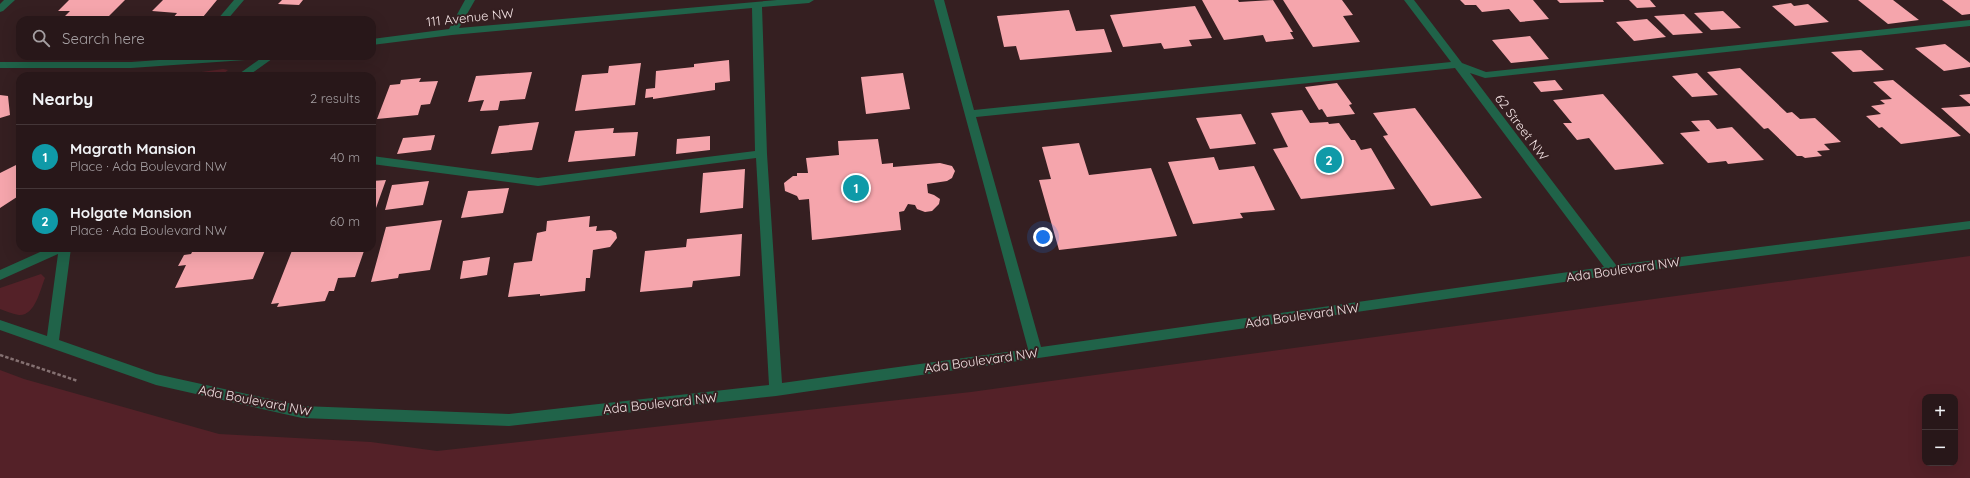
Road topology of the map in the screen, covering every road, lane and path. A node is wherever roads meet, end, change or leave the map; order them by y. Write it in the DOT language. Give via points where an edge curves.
graph roads {
  1 [pos="10,0"];
  2 [pos="239,0"];
  3 [pos="470,0"];
  4 [pos="809,0"];
  5 [pos="939,0"];
  6 [pos="1409,0"];
  7 [pos="757,6"];
  8 [pos="0,9"];
  9 [pos="225,16"];
  10 [pos="1970,23"];
  11 [pos="452,32"];
  12 [pos="376,42"];
  13 [pos="180,60"];
  14 [pos="265,60"];
  15 [pos="0,65"];
  16 [pos="131,65"];
  17 [pos="1457,65"];
  18 [pos="134,72"];
  19 [pos="247,72"];
  20 [pos="970,114"];
  21 [pos="761,154"];
  22 [pos="376,161"];
  23 [pos="1970,225"];
  24 [pos="51,252"];
  25 [pos="64,252"];
  26 [pos="1613,270"];
  27 [pos="0,275"];
  28 [pos="0,325"];
  29 [pos="52,344"];
  30 [pos="1036,353"];
  31 [pos="776,390"];
  1 -- 8 [label="street"];
  2 -- 9 [label="street"];
  3 -- 11 [label="street"];
  4 -- 7 [label="street, 111 Avenue NW"];
  5 -- 20 [label="street"];
  6 -- 17 [label="street, 62 Street NW"];
  7 -- 11 [label="street, 111 Avenue NW"];
  7 -- 21 [label="street"];
  10 -- 17 [label="street" via="1485,75"];
  11 -- 12 [label="street, 111 Avenue NW"];
  13 -- 16 [label="street"];
  14 -- 19 [label="street"];
  15 -- 16 [label="street"];
  16 -- 18 [label="street"];
  17 -- 20 [label="street"];
  17 -- 26 [label="street, 62 Street NW"];
  20 -- 30 [label="street"];
  21 -- 22 [label="street" via="538,182"];
  21 -- 31 [label="street"];
  23 -- 26 [label="street, Ada Boulevard NW"];
  24 -- 27 [label="street"];
  25 -- 29 [label="street"];
  26 -- 30 [label="street, Ada Boulevard NW"];
  28 -- 29 [label="street, Ada Boulevard NW"];
  29 -- 31 [label="street, Ada Boulevard NW" via="156,379 302,412 509,420"];
  30 -- 31 [label="street, Ada Boulevard NW"];
}
